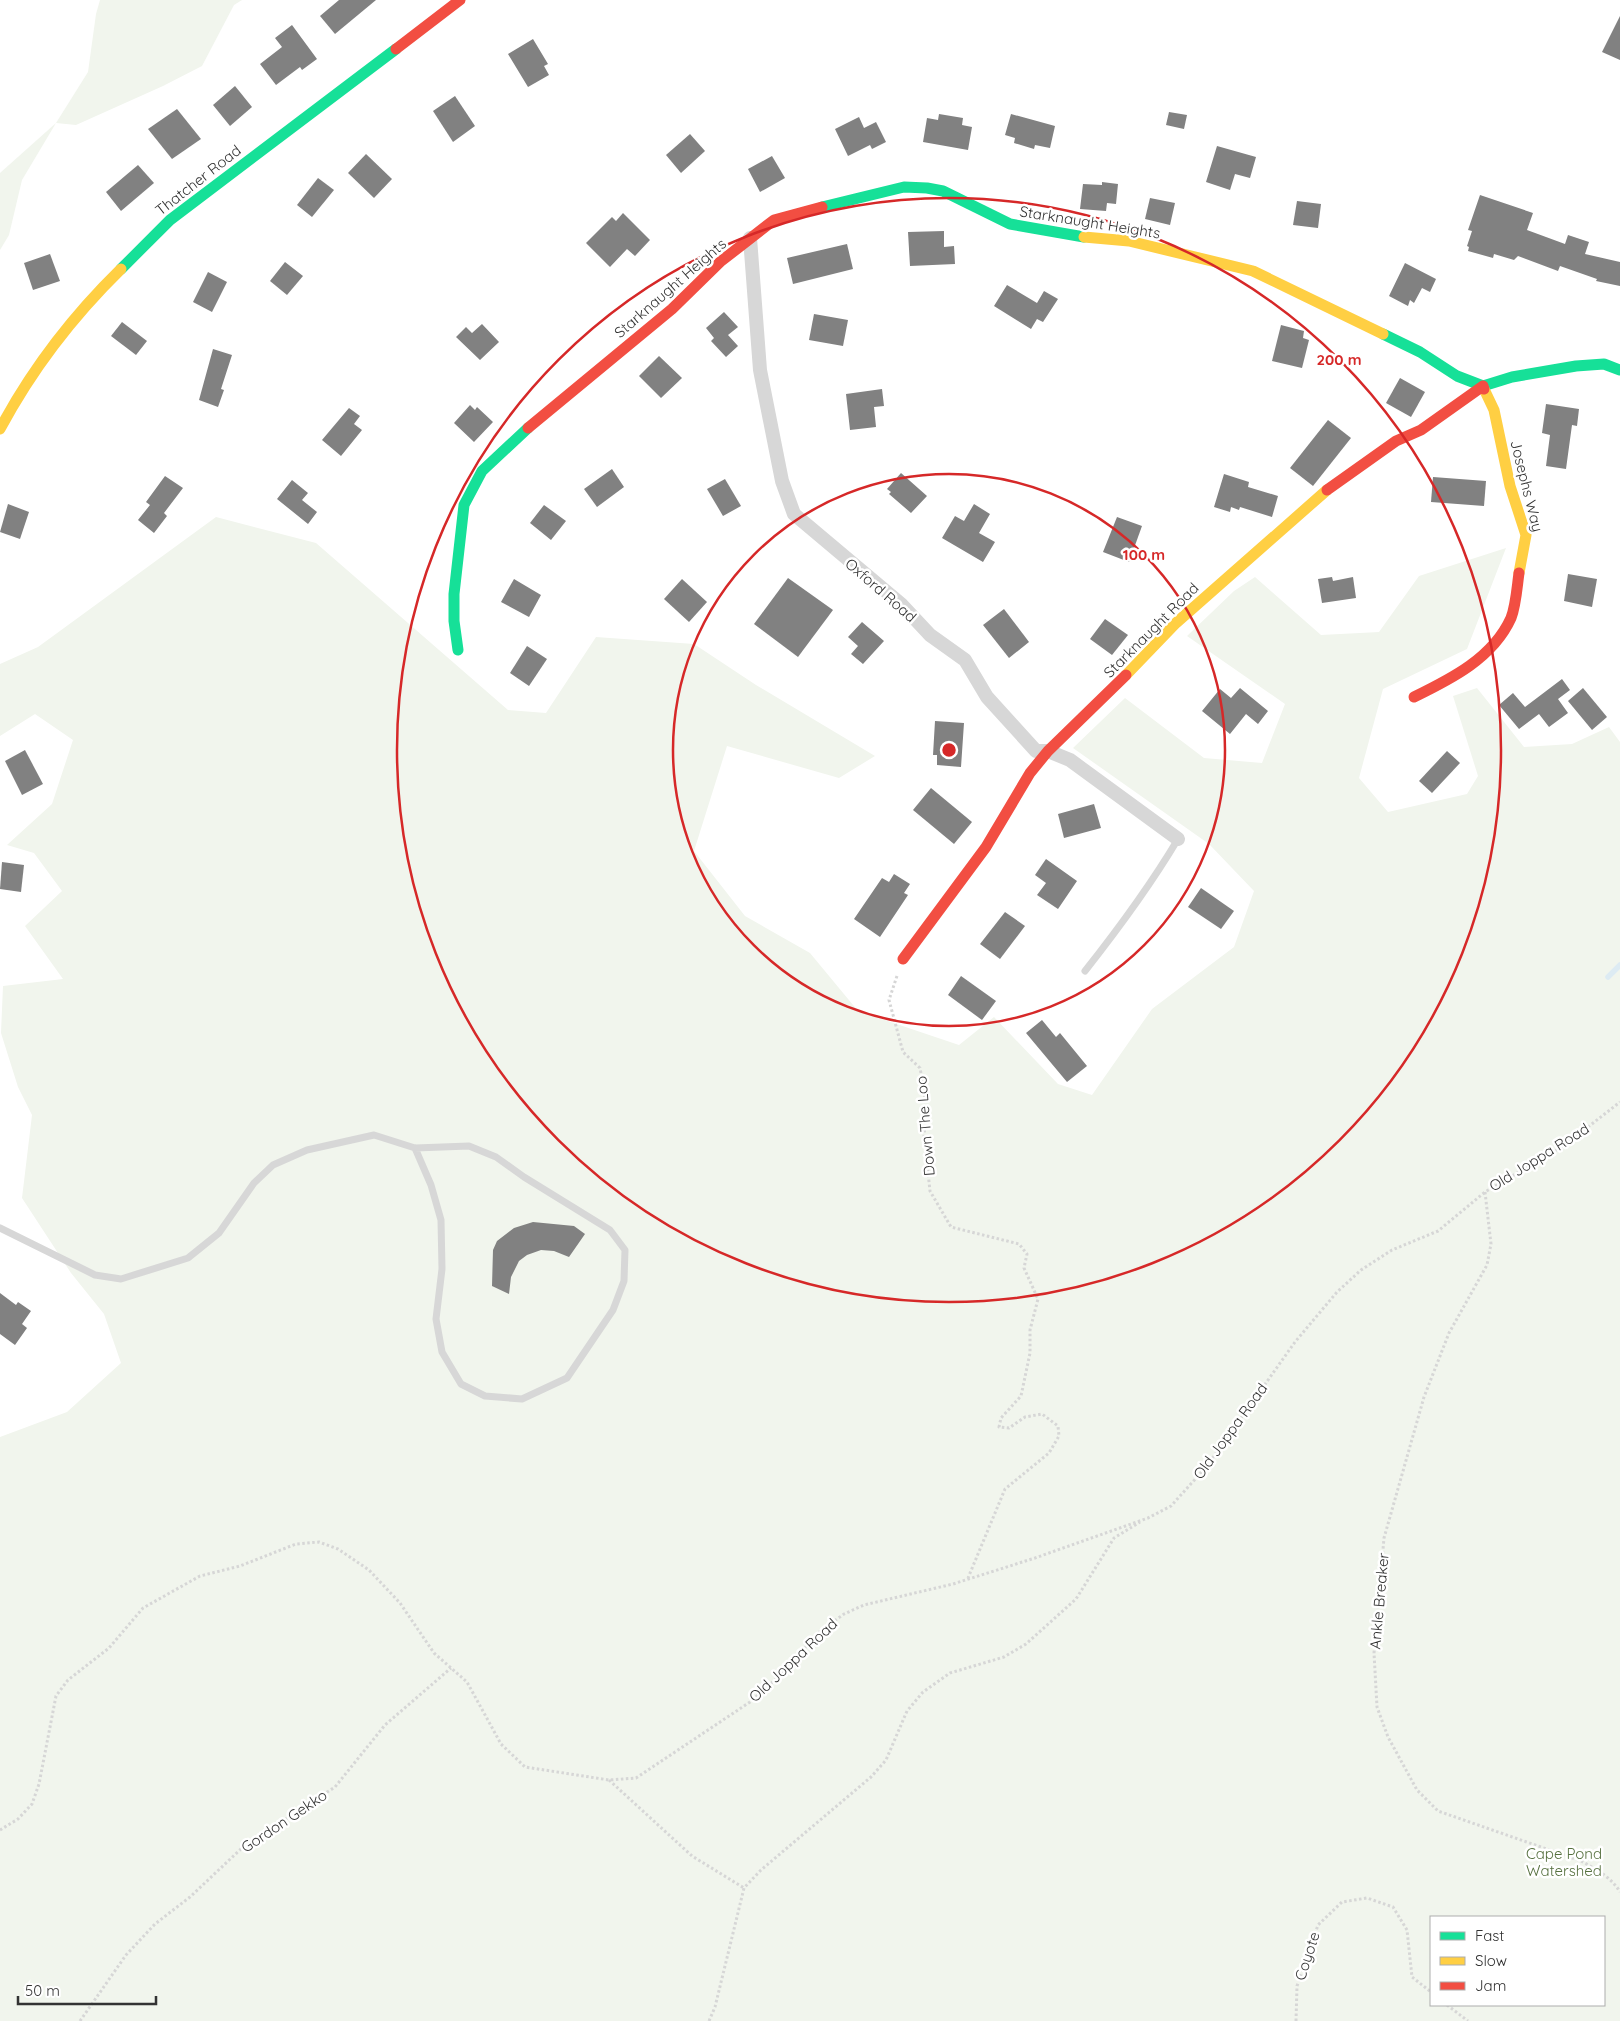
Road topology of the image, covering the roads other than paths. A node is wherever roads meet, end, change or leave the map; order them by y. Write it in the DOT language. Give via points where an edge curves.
graph roads {
  1 [pos="460,0"];
  2 [pos="750,238"];
  3 [pos="1620,370"];
  4 [pos="1483,386"];
  5 [pos="0,429"];
  6 [pos="458,650"];
  7 [pos="1414,697"];
  8 [pos="1048,751"];
  9 [pos="1178,839"];
  10 [pos="903,959"];
  11 [pos="1085,970"];
  12 [pos="415,1148"];
  13 [pos="0,1228"];
  1 -- 5 [label="street, Thatcher Road" via="151,237 88,302 23,386"];
  2 -- 4 [label="street, Starknaught Heights" via="774,220 904,187 943,191 1010,224 1073,236 1129,241 1253,271 1420,352 1457,376"];
  2 -- 6 [label="street, Starknaught Heights" via="672,309 524,430 482,471 464,505 454,594"];
  2 -- 8 [label="street, Oxford Road" via="760,370 782,481 794,514 901,604 930,635 965,660 993,704 1036,751"];
  3 -- 4 [label="street" via="1604,364 1576,366 1512,377"];
  4 -- 7 [label="street, Josephs Way" via="1494,410 1510,486 1526,535 1511,618 1489,650 1456,676"];
  4 -- 8 [label="street, Starknaught Road" via="1421,430 1396,441 1292,520 1176,623"];
  8 -- 9 [label="street, Oxford Road" via="1070,760"];
  8 -- 10 [label="street, Starknaught Road" via="1015,795 986,847"];
  9 -- 11 [label="lane" via="1155,878"];
  12 -- 12 [label="lane" via="468,1146 496,1157 610,1230 625,1250 624,1281 614,1310 566,1378 522,1399 485,1396 461,1384 442,1352 436,1318 442,1269 441,1220"];
  12 -- 13 [label="lane" via="374,1135 308,1150 273,1165 249,1190 219,1233 188,1258 121,1278 94,1275"];
}
